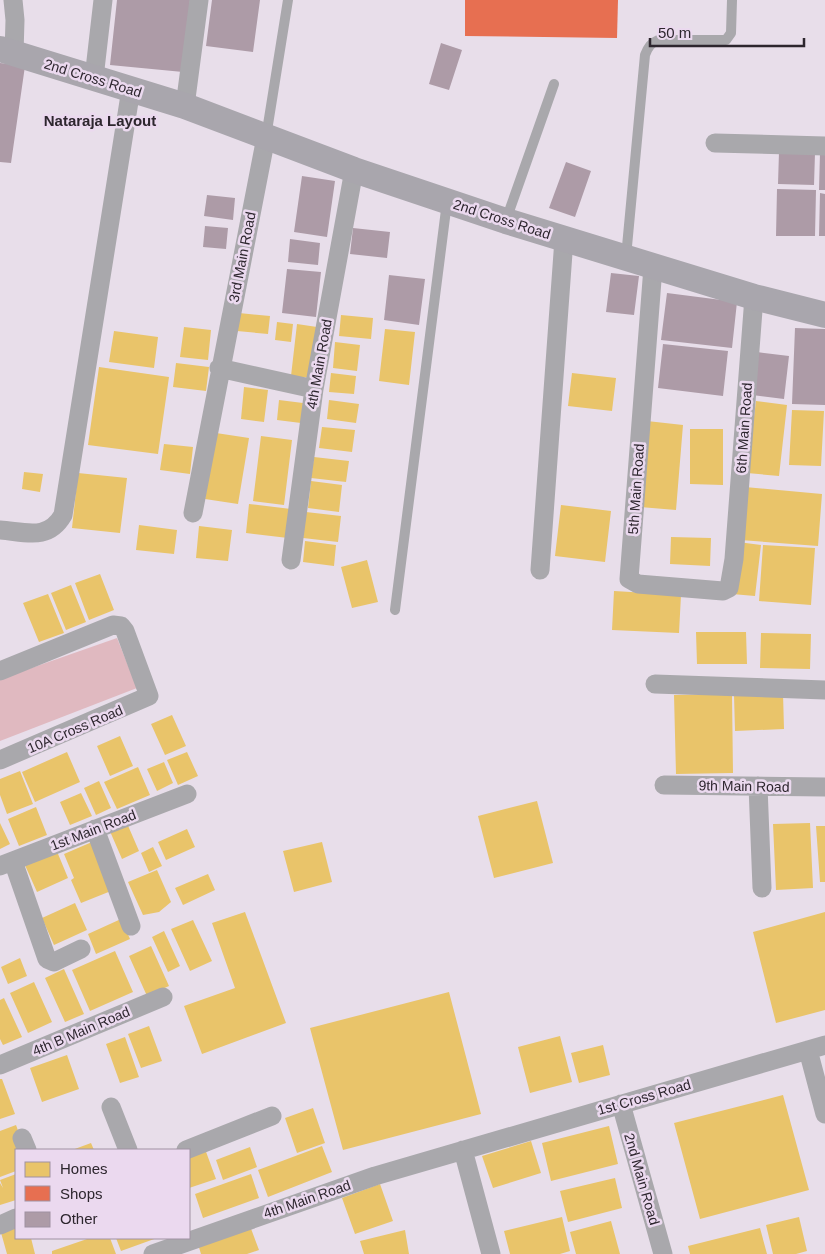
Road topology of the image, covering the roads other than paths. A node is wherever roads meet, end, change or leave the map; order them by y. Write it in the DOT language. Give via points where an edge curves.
graph roads {
  1 [pos="13,0"];
  2 [pos="103,0"];
  3 [pos="199,0"];
  4 [pos="288,0"];
  5 [pos="732,0"];
  6 [pos="7,52"];
  7 [pos="94,78"];
  8 [pos="554,84"];
  9 [pos="131,89"];
  10 [pos="185,106"];
  11 [pos="266,138"];
  12 [pos="714,143"];
  13 [pos="825,146"];
  14 [pos="354,170"];
  15 [pos="447,201"];
  16 [pos="506,220"];
  17 [pos="564,239"];
  18 [pos="626,258"];
  19 [pos="653,267"];
  20 [pos="754,297"];
  21 [pos="825,315"];
  22 [pos="220,368"];
  23 [pos="314,389"];
  24 [pos="193,513"];
  25 [pos="0,530"];
  26 [pos="734,559"];
  27 [pos="291,560"];
  28 [pos="540,570"];
  29 [pos="395,610"];
  30 [pos="0,671"];
  31 [pos="655,684"];
  32 [pos="825,690"];
  33 [pos="0,760"];
  34 [pos="664,785"];
  35 [pos="758,786"];
  36 [pos="825,787"];
  37 [pos="186,794"];
  38 [pos="95,829"];
  39 [pos="6,864"];
  40 [pos="762,888"];
  41 [pos="131,926"];
  42 [pos="82,950"];
  43 [pos="163,997"];
  44 [pos="816,1047"];
  45 [pos="0,1064"];
  46 [pos="621,1104"];
  47 [pos="111,1107"];
  48 [pos="825,1114"];
  49 [pos="272,1116"];
  50 [pos="128,1149"];
  51 [pos="189,1149"];
  52 [pos="463,1150"];
  53 [pos="15,1218"];
  54 [pos="0,1225"];
  55 [pos="153,1254"];
  56 [pos="491,1254"];
  57 [pos="663,1254"];
  1 -- 6 [label="street" via="15,20"];
  2 -- 7 [label="street"];
  3 -- 10 [label="street"];
  4 -- 11 [label="lane, 3rd Main Road"];
  5 -- 18 [label="lane" via="731,33 726,40 658,40 652,42 645,55"];
  6 -- 7 [label="street, 2nd Cross Road"];
  7 -- 9 [label="street, 2nd Cross Road"];
  8 -- 16 [label="lane"];
  9 -- 10 [label="street, 2nd Cross Road"];
  9 -- 25 [label="street" via="63,515 56,526 43,534"];
  10 -- 11 [label="street, 2nd Cross Road"];
  11 -- 14 [label="street, 2nd Cross Road"];
  11 -- 22 [label="street, 3rd Main Road"];
  12 -- 13 [label="street"];
  14 -- 15 [label="street, 2nd Cross Road"];
  14 -- 23 [label="street, 4th Main Road"];
  15 -- 16 [label="street, 2nd Cross Road"];
  15 -- 29 [label="lane"];
  16 -- 17 [label="street, 2nd Cross Road"];
  17 -- 18 [label="street, 2nd Cross Road"];
  17 -- 28 [label="street"];
  18 -- 19 [label="street, 2nd Cross Road"];
  19 -- 20 [label="street, 2nd Cross Road"];
  19 -- 26 [label="street, 5th Main Road" via="629,579 638,584 723,591 729,588"];
  20 -- 21 [label="street, 2nd Cross Road"];
  20 -- 26 [label="street, 6th Main Road"];
  22 -- 23 [label="street"];
  22 -- 24 [label="street, 3rd Main Road"];
  23 -- 27 [label="street, 4th Main Road"];
  30 -- 33 [label="street, 10A Cross Road" via="113,625 121,626 149,696"];
  31 -- 32 [label="street"];
  34 -- 35 [label="street, 9th Main Road"];
  35 -- 36 [label="street, 9th Main Road"];
  35 -- 40 [label="street"];
  37 -- 38 [label="street, 1st Main Road"];
  38 -- 39 [label="street, 1st Main Road"];
  38 -- 41 [label="street"];
  39 -- 42 [label="street" via="47,959 54,962"];
  43 -- 45 [label="street, 4th B Main Road"];
  44 -- 46 [label="street, 1st Cross Road"];
  44 -- 48 [label="street"];
  46 -- 52 [label="street, 1st Cross Road"];
  46 -- 57 [label="street, 2nd Main Road"];
  47 -- 50 [label="street"];
  49 -- 51 [label="street"];
  52 -- 55 [label="street, 4th Main Road" via="375,1176"];
  52 -- 56 [label="street"];
  53 -- 54 [label="street"];
}
